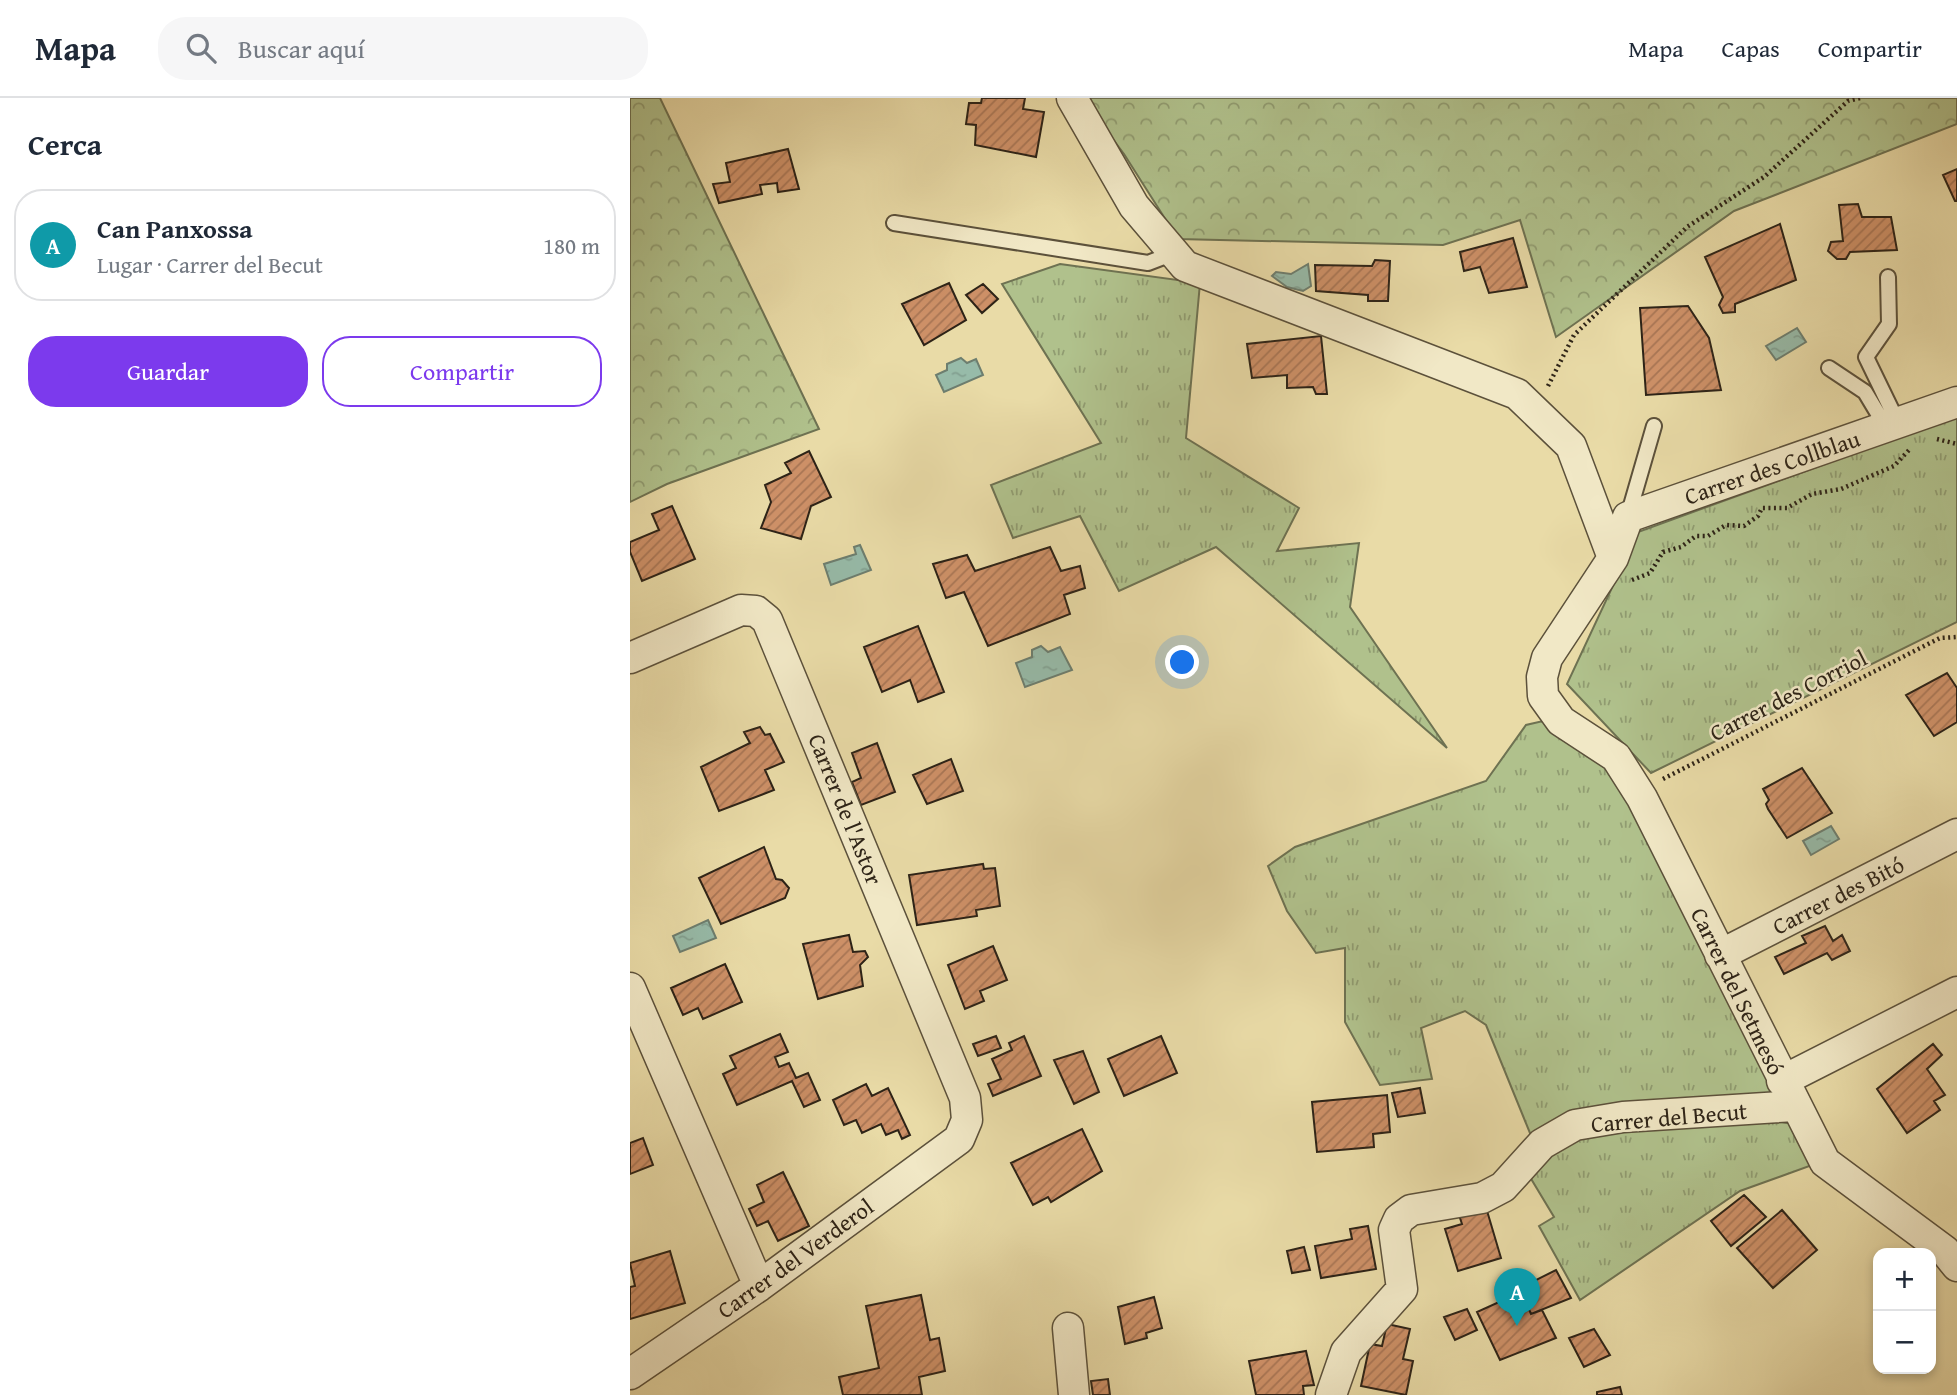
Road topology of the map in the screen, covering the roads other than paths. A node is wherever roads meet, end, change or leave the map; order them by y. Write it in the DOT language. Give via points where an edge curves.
graph roads {
  1 [pos="1072,98"];
  2 [pos="894,223"];
  3 [pos="1174,253"];
  4 [pos="1888,277"];
  5 [pos="1829,368"];
  6 [pos="1957,402"];
  7 [pos="1654,426"];
  8 [pos="1899,432"];
  9 [pos="1628,517"];
  10 [pos="1606,568"];
  11 [pos="630,658"];
  12 [pos="1957,834"];
  13 [pos="1720,955"];
  14 [pos="630,988"];
  15 [pos="1957,992"];
  16 [pos="1788,1094"];
  17 [pos="959,1139"];
  18 [pos="1953,1253"];
  19 [pos="759,1286"];
  20 [pos="1068,1328"];
  21 [pos="630,1374"];
  22 [pos="1074,1395"];
  23 [pos="1331,1395"];
  1 -- 3 [label="street" via="1134,206"];
  2 -- 3 [label="lane" via="1148,263"];
  3 -- 10 [label="street" via="1185,266 1517,394 1572,446"];
  4 -- 8 [label="lane" via="1889,324 1866,357"];
  5 -- 8 [label="lane" via="1865,392"];
  6 -- 8 [label="street, Carrer des Collblau"];
  7 -- 9 [label="lane"];
  8 -- 9 [label="street, Carrer des Collblau"];
  9 -- 10 [label="street"];
  10 -- 13 [label="street, Carrer del Setmesó" via="1547,658 1543,696 1561,721 1616,757 1642,798"];
  11 -- 17 [label="street, Carrer de l'Astor" via="741,610 756,611 767,620 965,1098 967,1120"];
  12 -- 13 [label="street, Carrer des Bitó"];
  13 -- 16 [label="street, Carrer del Setmesó"];
  14 -- 19 [label="street"];
  15 -- 16 [label="street"];
  16 -- 18 [label="street, Carrer del Setmesó" via="1825,1162"];
  16 -- 23 [label="street, Carrer del Becut" via="1575,1125 1542,1144 1503,1187 1482,1198 1411,1209 1394,1230 1402,1289 1346,1352"];
  17 -- 19 [label="street, Carrer del Verderol"];
  19 -- 21 [label="street, Carrer del Verderol"];
  20 -- 22 [label="street"];
}
